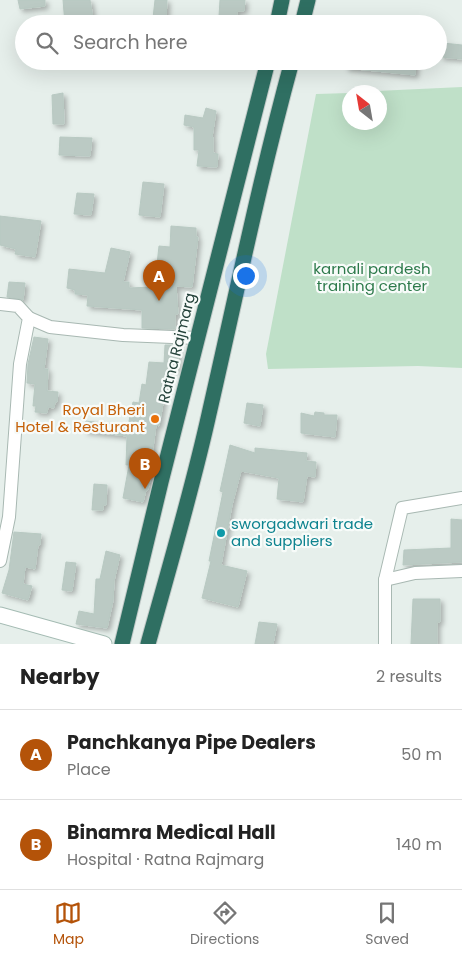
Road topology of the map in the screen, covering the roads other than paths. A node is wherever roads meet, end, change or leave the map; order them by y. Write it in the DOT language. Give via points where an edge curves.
graph roads {
  1 [pos="282,0"];
  2 [pos="308,0"];
  3 [pos="278,15"];
  4 [pos="304,15"];
  5 [pos="266,70"];
  6 [pos="290,70"];
  7 [pos="0,304"];
  8 [pos="29,318"];
  9 [pos="197,338"];
  10 [pos="462,498"];
  11 [pos="0,561"];
  12 [pos="462,571"];
  13 [pos="385,580"];
  14 [pos="0,615"];
  15 [pos="104,644"];
  16 [pos="122,644"];
  17 [pos="148,644"];
  18 [pos="385,644"];
  1 -- 3 [label="highway"];
  2 -- 4 [label="highway"];
  5 -- 9 [label="highway, Ratna Rajmarg"];
  6 -- 17 [label="highway" via="204,434"];
  7 -- 8 [label="street" via="18,306"];
  8 -- 9 [label="street" via="50,327 123,335"];
  8 -- 11 [label="street" via="20,364 9,517"];
  9 -- 16 [label="highway, Ratna Rajmarg"];
  10 -- 13 [label="street" via="402,508"];
  12 -- 13 [label="street" via="416,573"];
  13 -- 18 [label="street"];
  14 -- 15 [label="street"];
}
